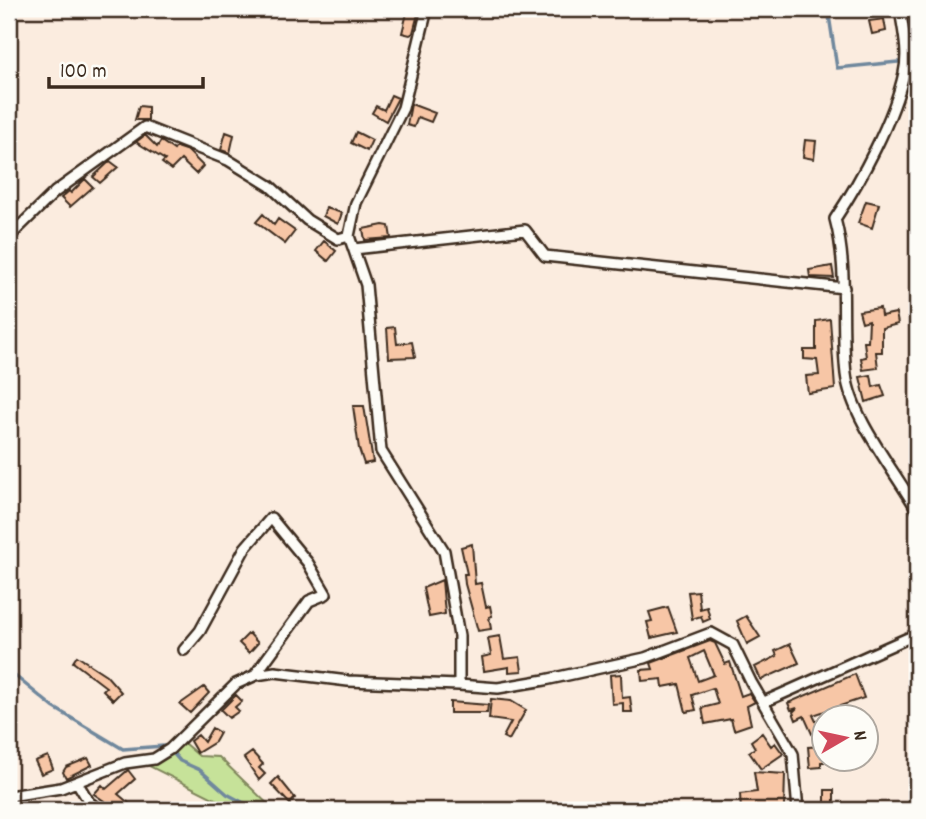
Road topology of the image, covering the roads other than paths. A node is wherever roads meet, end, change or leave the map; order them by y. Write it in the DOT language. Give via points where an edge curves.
graph roads {
  1 [pos="428,9"];
  2 [pos="900,9"];
  3 [pos="349,236"];
  4 [pos="9,237"];
  5 [pos="354,249"];
  6 [pos="844,288"];
  7 [pos="917,510"];
  8 [pos="917,634"];
  9 [pos="184,650"];
  10 [pos="255,675"];
  11 [pos="459,684"];
  12 [pos="764,702"];
  13 [pos="77,782"];
  14 [pos="9,796"];
  15 [pos="99,810"];
  16 [pos="798,810"];
  1 -- 3 [label="street" via="403,108 356,203"];
  2 -- 6 [label="street" via="904,73 881,132 835,219"];
  3 -- 4 [label="street" via="338,239 307,220 271,186 228,160 145,127 55,192"];
  3 -- 5 [label="street"];
  5 -- 6 [label="street" via="524,230 545,256"];
  5 -- 11 [label="street" via="366,285 382,451 444,551 459,636"];
  6 -- 7 [label="street" via="846,375 854,406"];
  8 -- 12 [label="street"];
  9 -- 10 [label="street" via="200,631 244,548 271,519 326,594 309,601"];
  10 -- 11 [label="street" via="275,672 348,681"];
  10 -- 13 [label="street" via="236,684 154,759 125,763"];
  11 -- 12 [label="street" via="498,688 545,680 645,658 711,633 733,645"];
  12 -- 16 [label="street" via="793,754"];
  13 -- 14 [label="street"];
  13 -- 15 [label="street"];
}
